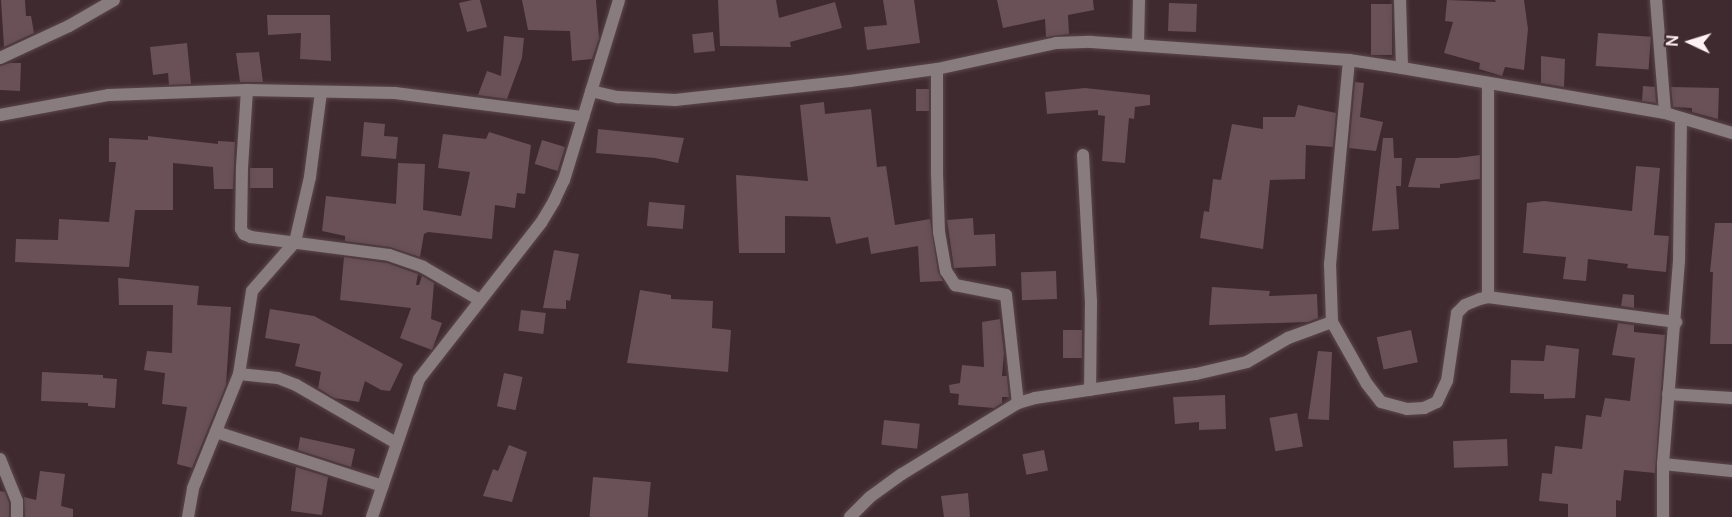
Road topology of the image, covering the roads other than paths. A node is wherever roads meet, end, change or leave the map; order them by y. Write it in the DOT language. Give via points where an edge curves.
graph roads {
  1 [pos="114,0"];
  2 [pos="619,0"];
  3 [pos="1139,0"];
  4 [pos="1400,0"];
  5 [pos="1656,0"];
  6 [pos="1138,44"];
  7 [pos="0,58"];
  8 [pos="1349,60"];
  9 [pos="1402,68"];
  10 [pos="938,69"];
  11 [pos="1488,84"];
  12 [pos="247,90"];
  13 [pos="591,91"];
  14 [pos="321,92"];
  15 [pos="1665,113"];
  16 [pos="0,115"];
  17 [pos="583,117"];
  18 [pos="1681,118"];
  19 [pos="1732,133"];
  20 [pos="1083,155"];
  21 [pos="295,242"];
  22 [pos="1488,297"];
  23 [pos="480,300"];
  24 [pos="1332,322"];
  25 [pos="1676,322"];
  26 [pos="239,374"];
  27 [pos="1090,390"];
  28 [pos="1668,394"];
  29 [pos="1732,398"];
  30 [pos="1018,404"];
  31 [pos="216,432"];
  32 [pos="396,443"];
  33 [pos="0,459"];
  34 [pos="1663,464"];
  35 [pos="1732,471"];
  36 [pos="382,486"];
  37 [pos="17,517"];
  38 [pos="188,517"];
  39 [pos="372,517"];
  40 [pos="850,517"];
  41 [pos="1664,517"];
  1 -- 7 [label="street"];
  2 -- 13 [label="street"];
  3 -- 6 [label="street"];
  4 -- 9 [label="street"];
  5 -- 15 [label="street"];
  6 -- 8 [label="street"];
  6 -- 10 [label="street" via="1056,43"];
  8 -- 9 [label="street"];
  8 -- 24 [label="street" via="1330,264"];
  9 -- 11 [label="street"];
  10 -- 13 [label="street" via="675,100 618,97"];
  10 -- 30 [label="street" via="937,185 946,271 955,285 1006,295"];
  11 -- 15 [label="street"];
  11 -- 22 [label="street"];
  12 -- 14 [label="street"];
  12 -- 16 [label="street" via="109,95"];
  12 -- 21 [label="street" via="242,231 251,237"];
  13 -- 17 [label="street"];
  14 -- 17 [label="street" via="395,93"];
  14 -- 21 [label="street" via="310,177"];
  15 -- 18 [label="street"];
  17 -- 23 [label="street" via="554,201"];
  18 -- 19 [label="street"];
  18 -- 25 [label="street"];
  20 -- 27 [label="street" via="1091,301"];
  21 -- 23 [label="street" via="405,260"];
  21 -- 26 [label="street" via="252,291"];
  22 -- 24 [label="street" via="1465,305 1457,313 1447,381 1437,402 1424,408 1407,409 1381,402"];
  22 -- 25 [label="street"];
  23 -- 32 [label="street" via="418,379"];
  24 -- 27 [label="street" via="1288,338 1247,362"];
  25 -- 28 [label="street"];
  26 -- 31 [label="street"];
  26 -- 32 [label="street" via="278,378 296,385"];
  27 -- 30 [label="street"];
  28 -- 29 [label="street"];
  28 -- 34 [label="street"];
  30 -- 40 [label="street" via="902,474"];
  31 -- 36 [label="street"];
  31 -- 38 [label="street" via="193,488"];
  32 -- 36 [label="street"];
  33 -- 37 [label="street" via="17,501"];
  34 -- 35 [label="street"];
  34 -- 41 [label="street"];
  36 -- 39 [label="street"];
}
